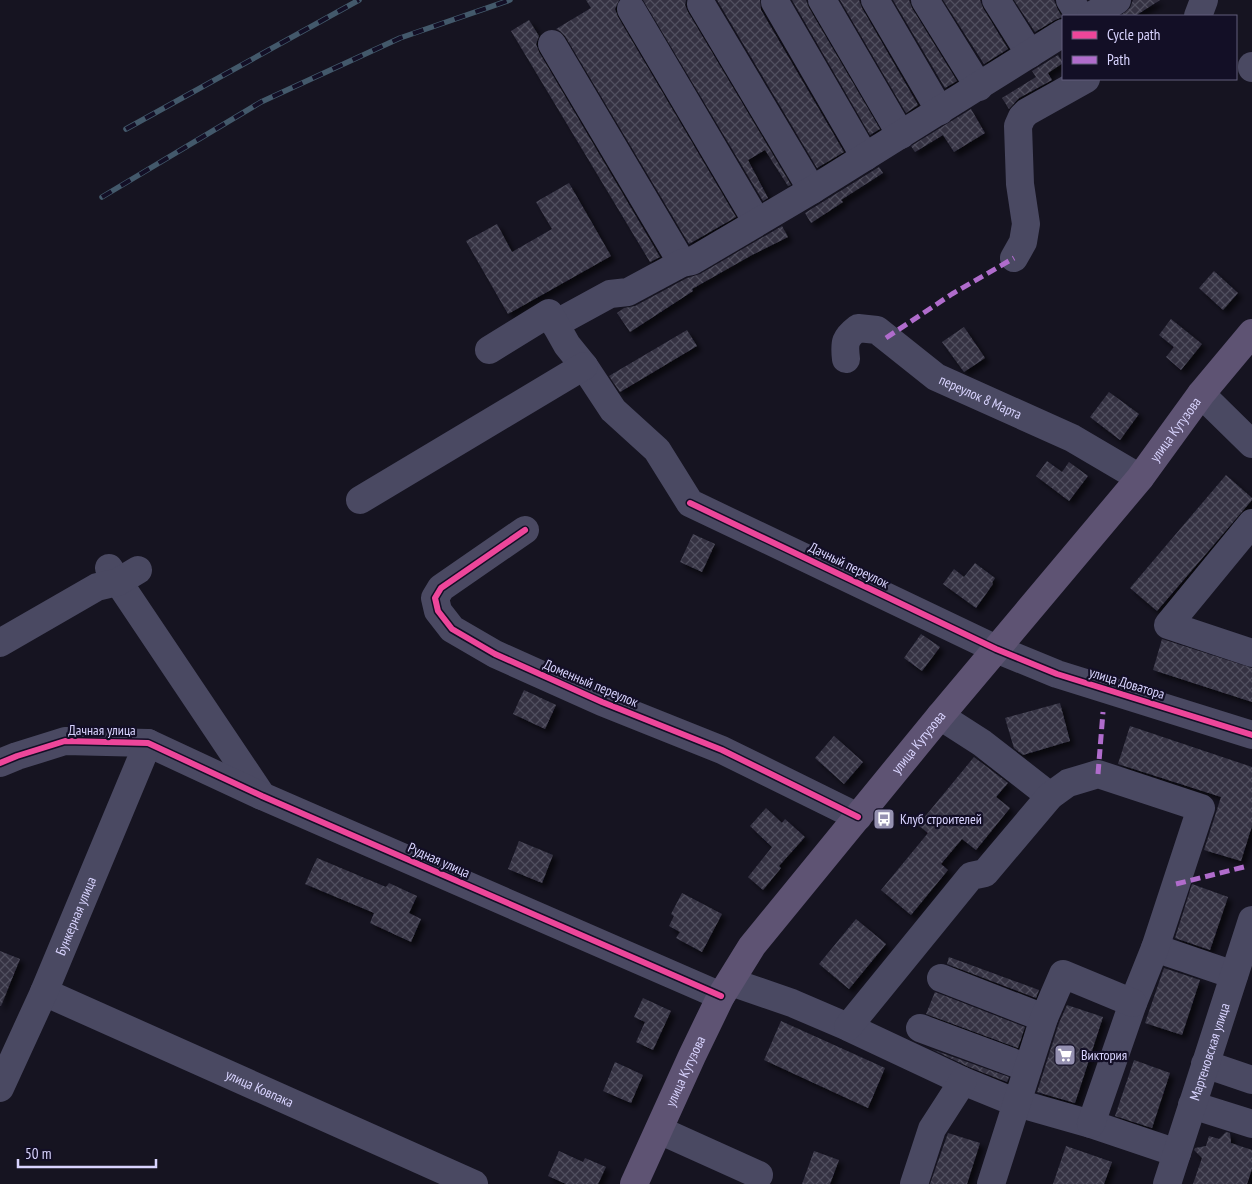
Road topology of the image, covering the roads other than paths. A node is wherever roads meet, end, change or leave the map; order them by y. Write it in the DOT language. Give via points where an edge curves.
graph roads {
  1 [pos="822,0"];
  2 [pos="875,0"];
  3 [pos="925,0"];
  4 [pos="996,0"];
  5 [pos="1070,0"];
  6 [pos="1117,0"];
  7 [pos="1204,0"];
  8 [pos="775,2"];
  9 [pos="701,4"];
  10 [pos="630,9"];
  11 [pos="1079,15"];
  12 [pos="1092,15"];
  13 [pos="1198,15"];
  14 [pos="1062,34"];
  15 [pos="552,44"];
  16 [pos="1030,54"];
  17 [pos="1084,80"];
  18 [pos="979,87"];
  19 [pos="940,111"];
  20 [pos="901,135"];
  21 [pos="866,157"];
  22 [pos="812,190"];
  23 [pos="757,222"];
  24 [pos="1014,258"];
  25 [pos="682,263"];
  26 [pos="555,324"];
  27 [pos="1252,333"];
  28 [pos="490,350"];
  29 [pos="846,359"];
  30 [pos="584,366"];
  31 [pos="1201,394"];
  32 [pos="1252,444"];
  33 [pos="1140,478"];
  34 [pos="360,500"];
  35 [pos="1252,524"];
  36 [pos="525,530"];
  37 [pos="0,643"];
  38 [pos="996,649"];
  39 [pos="1252,652"];
  40 [pos="940,716"];
  41 [pos="1252,735"];
  42 [pos="148,743"];
  43 [pos="0,763"];
  44 [pos="262,796"];
  45 [pos="1050,796"];
  46 [pos="858,817"];
  47 [pos="1252,920"];
  48 [pos="1155,948"];
  49 [pos="1234,975"];
  50 [pos="941,978"];
  51 [pos="726,989"];
  52 [pos="44,992"];
  53 [pos="1133,1003"];
  54 [pos="1044,1018"];
  55 [pos="848,1027"];
  56 [pos="920,1028"];
  57 [pos="1205,1064"];
  58 [pos="1028,1068"];
  59 [pos="1252,1080"];
  60 [pos="963,1081"];
  61 [pos="0,1088"];
  62 [pos="1017,1103"];
  63 [pos="1192,1105"];
  64 [pos="1091,1124"];
  65 [pos="1252,1124"];
  66 [pos="659,1130"];
  67 [pos="1176,1153"];
  68 [pos="759,1175"];
  69 [pos="474,1184"];
  70 [pos="634,1184"];
  71 [pos="914,1184"];
  72 [pos="992,1184"];
  73 [pos="1167,1184"];
  1 -- 20 [label="street"];
  2 -- 19 [label="street"];
  3 -- 18 [label="street"];
  4 -- 16 [label="street"];
  5 -- 11 [label="street"];
  6 -- 12 [label="street"];
  7 -- 13 [label="street"];
  8 -- 21 [label="street"];
  9 -- 22 [label="street"];
  10 -- 23 [label="street"];
  14 -- 16 [label="street"];
  15 -- 25 [label="street"];
  16 -- 18 [label="street"];
  17 -- 24 [label="street" via="1027,112 1018,126 1020,184 1026,224 1023,242"];
  18 -- 19 [label="street"];
  19 -- 20 [label="street"];
  20 -- 21 [label="street"];
  21 -- 22 [label="street"];
  22 -- 23 [label="street"];
  23 -- 25 [label="street" via="692,261"];
  25 -- 26 [label="street" via="628,292 610,294"];
  26 -- 28 [label="street" via="550,313"];
  26 -- 30 [label="street"];
  27 -- 31 [label="main road, улица Кутузова"];
  29 -- 33 [label="street, переулок 8 Марта" via="844,344 849,335 858,328 877,330 936,377 1072,438"];
  30 -- 34 [label="street"];
  30 -- 38 [label="street, Дачный переулок" via="613,410 657,450 690,503"];
  31 -- 32 [label="street"];
  31 -- 33 [label="main road, улица Кутузова"];
  33 -- 38 [label="main road, улица Кутузова"];
  35 -- 39 [label="street" via="1168,625"];
  36 -- 46 [label="street, Доменный переулок" via="441,588 435,598 438,611 452,628 496,654 602,702 722,750"];
  37 -- 44 [label="street" via="122,573"];
  38 -- 40 [label="main road, улица Кутузова"];
  38 -- 41 [label="street, улица Доватора" via="1057,674"];
  40 -- 45 [label="street" via="982,743"];
  40 -- 46 [label="main road, улица Кутузова"];
  42 -- 43 [label="street, Дачная улица" via="65,741"];
  42 -- 44 [label="street, Рудная улица"];
  42 -- 52 [label="street, Бункерная улица"];
  44 -- 51 [label="street, Рудная улица"];
  45 -- 48 [label="street" via="1068,783 1098,774 1201,808"];
  45 -- 55 [label="street" via="985,873 971,876"];
  46 -- 51 [label="main road, улица Кутузова" via="752,946"];
  47 -- 49 [label="street, Мартеновская улица"];
  48 -- 49 [label="street"];
  48 -- 53 [label="street"];
  49 -- 57 [label="street, Мартеновская улица"];
  50 -- 54 [label="street"];
  51 -- 55 [label="street, Рудная улица" via="792,1003"];
  51 -- 66 [label="main road, улица Кутузова"];
  52 -- 61 [label="street, Бункерная улица"];
  52 -- 69 [label="street, улица Ковпака"];
  53 -- 54 [label="street" via="1063,974"];
  53 -- 64 [label="street"];
  54 -- 58 [label="street"];
  55 -- 60 [label="street, Рудная улица"];
  56 -- 58 [label="street"];
  57 -- 59 [label="street"];
  57 -- 63 [label="street, Мартеновская улица"];
  58 -- 62 [label="street"];
  60 -- 62 [label="street, Рудная улица"];
  60 -- 71 [label="street" via="932,1129"];
  62 -- 64 [label="street, Рудная улица"];
  62 -- 72 [label="street"];
  63 -- 65 [label="street"];
  63 -- 67 [label="street, Мартеновская улица"];
  64 -- 67 [label="street, Рудная улица"];
  66 -- 68 [label="street"];
  66 -- 70 [label="main road, улица Кутузова"];
  67 -- 73 [label="street, Мартеновская улица"];
}
